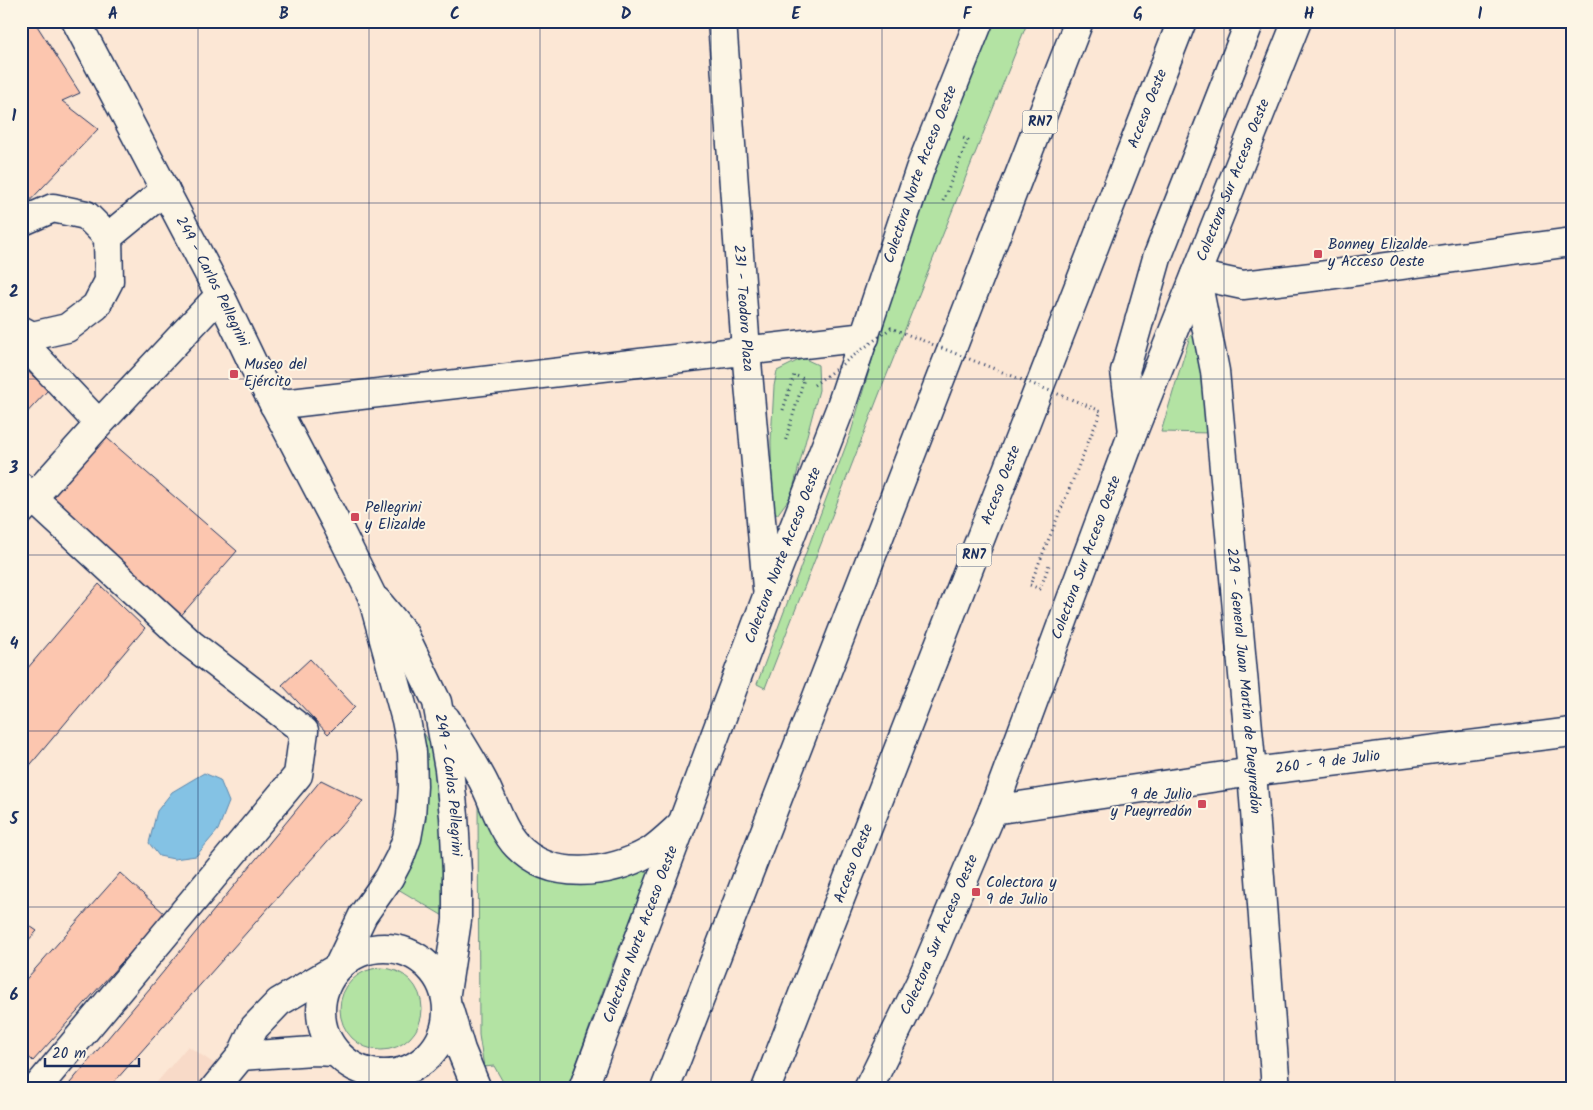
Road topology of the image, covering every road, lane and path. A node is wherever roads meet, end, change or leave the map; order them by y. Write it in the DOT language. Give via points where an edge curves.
graph roads {
  1 [pos="76,21"];
  2 [pos="722,21"];
  3 [pos="980,21"];
  4 [pos="1080,21"];
  5 [pos="1182,21"];
  6 [pos="1250,21"];
  7 [pos="1297,21"];
  8 [pos="165,190"];
  9 [pos="21,222"];
  10 [pos="108,237"];
  11 [pos="1572,242"];
  12 [pos="1196,275"];
  13 [pos="220,295"];
  14 [pos="21,330"];
  15 [pos="865,337"];
  16 [pos="21,341"];
  17 [pos="746,350"];
  18 [pos="812,394"];
  19 [pos="274,405"];
  20 [pos="752,423"];
  21 [pos="99,424"];
  22 [pos="1133,432"];
  23 [pos="785,443"];
  24 [pos="25,498"];
  25 [pos="1030,585"];
  26 [pos="768,594"];
  27 [pos="372,596"];
  28 [pos="437,702"];
  29 [pos="1572,732"];
  30 [pos="1252,772"];
  31 [pos="993,810"];
  32 [pos="682,824"];
  33 [pos="338,966"];
  34 [pos="447,1000"];
  35 [pos="241,1056"];
  36 [pos="340,1057"];
  37 [pos="370,1082"];
  38 [pos="36,1089"];
  39 [pos="214,1089"];
  40 [pos="415,1089"];
  41 [pos="477,1089"];
  42 [pos="583,1089"];
  43 [pos="665,1089"];
  44 [pos="766,1089"];
  45 [pos="868,1089"];
  46 [pos="1276,1089"];
  1 -- 8 [label="main road, 249 - Carlos Pellegrini"];
  2 -- 17 [label="main road, 231 - Teodoro Plaza"];
  3 -- 15 [label="main road, Colectora Norte Acceso Oeste" via="920,169"];
  4 -- 43 [label="main road, RN7"];
  5 -- 44 [label="main road, Acceso Oeste / RN7"];
  6 -- 22 [label="main road" via="1157,258 1125,371"];
  7 -- 12 [label="main road, Colectora Sur Acceso Oeste"];
  8 -- 10 [label="main road"];
  8 -- 13 [label="main road, 249 - Carlos Pellegrini"];
  9 -- 10 [label="main road" via="53,208 86,215"];
  10 -- 14 [label="main road" via="109,280 96,306 67,328 32,336"];
  11 -- 12 [label="main road" via="1243,285"];
  12 -- 22 [label="main road, Colectora Sur Acceso Oeste"];
  12 -- 30 [label="main road, 229 - General Juan Martín de Pueyrredón" via="1214,372"];
  13 -- 19 [label="main road, 249 - Carlos Pellegrini"];
  13 -- 21 [label="main road"];
  15 -- 17 [label="main road"];
  15 -- 26 [label="main road, Colectora Norte Acceso Oeste"];
  16 -- 21 [label="main road"];
  17 -- 19 [label="main road"];
  17 -- 20 [label="main road, 231 - Teodoro Plaza"];
  18 -- 25 [label="path, bridge" via="814,385 891,328 1100,411"];
  19 -- 27 [label="main road, 249 - Carlos Pellegrini"];
  20 -- 23 [label="path" via="779,421 794,375 804,378"];
  20 -- 26 [label="main road, 231 - Teodoro Plaza"];
  21 -- 24 [label="main road"];
  22 -- 31 [label="main road, Colectora Sur Acceso Oeste"];
  24 -- 38 [label="main road" via="191,644 304,731 298,776"];
  26 -- 32 [label="main road, Colectora Norte Acceso Oeste"];
  27 -- 28 [label="main road, 249 - Carlos Pellegrini" via="403,632"];
  27 -- 33 [label="main road, 249 - Carlos Pellegrini" via="412,752 411,816 400,857 364,915"];
  28 -- 32 [label="main road" via="517,846 538,862 560,870 587,870 620,864 649,851"];
  28 -- 34 [label="main road, 249 - Carlos Pellegrini" via="449,769 457,872 457,920"];
  29 -- 30 [label="main road, 260 - 9 de Julio"];
  30 -- 31 [label="main road, 260 - 9 de Julio"];
  30 -- 46 [label="main road, 229 - General Juan Martín de Pueyrredón"];
  31 -- 45 [label="main road, Colectora Sur Acceso Oeste" via="920,983"];
  32 -- 42 [label="main road, Colectora Norte Acceso Oeste"];
  33 -- 34 [label="main road" via="363,950 388,946 413,953 434,970"];
  33 -- 35 [label="main road" via="278,1002 254,1028"];
  33 -- 36 [label="main road" via="324,989 320,1011 324,1032"];
  34 -- 37 [label="main road" via="445,1027 439,1044 423,1061 404,1072"];
  34 -- 41 [label="main road, 249 - Carlos Pellegrini" via="461,1050"];
  35 -- 36 [label="main road" via="313,1051"];
  35 -- 39 [label="main road"];
  36 -- 37 [label="main road" via="362,1071"];
  37 -- 40 [label="main road"];
}
